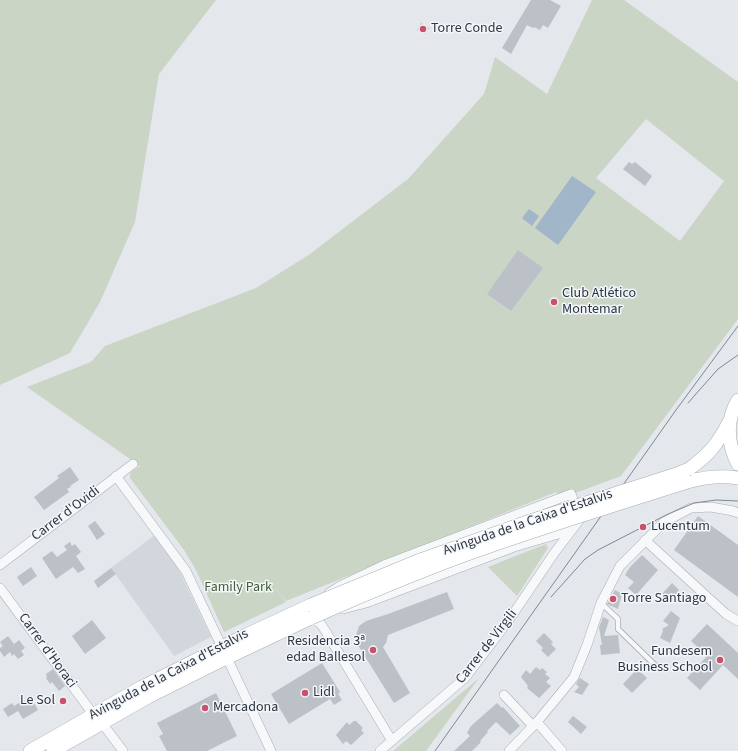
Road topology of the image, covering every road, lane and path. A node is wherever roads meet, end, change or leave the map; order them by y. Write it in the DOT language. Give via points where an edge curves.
graph roads {
  1 [pos="738,400"];
  2 [pos="730,422"];
  3 [pos="132,464"];
  4 [pos="738,464"];
  5 [pos="116,476"];
  6 [pos="738,478"];
  7 [pos="571,494"];
  8 [pos="738,513"];
  9 [pos="572,530"];
  10 [pos="555,534"];
  11 [pos="645,540"];
  12 [pos="561,544"];
  13 [pos="0,565"];
  14 [pos="0,588"];
  15 [pos="601,603"];
  16 [pos="311,612"];
  17 [pos="738,621"];
  18 [pos="225,652"];
  19 [pos="656,666"];
  20 [pos="504,694"];
  21 [pos="98,719"];
  22 [pos="535,724"];
  23 [pos="392,741"];
  24 [pos="30,751"];
  25 [pos="53,751"];
  26 [pos="122,751"];
  27 [pos="271,751"];
  28 [pos="380,751"];
  29 [pos="509,751"];
  30 [pos="562,751"];
  1 -- 2 [label="main road"];
  2 -- 4 [label="main road" via="730,444"];
  2 -- 16 [label="main road, Avinguda de la Caixa d'Estalvis, bridge" via="713,449 690,469 420,560"];
  3 -- 5 [label="street, Carrer d'Ovidi"];
  5 -- 13 [label="street, Carrer d'Ovidi"];
  5 -- 18 [label="street" via="186,570"];
  6 -- 16 [label="main road, Avinguda de la Caixa d'Estalvis, bridge" via="714,476 687,482 527,533"];
  7 -- 9 [label="street, Carrer de Virgili" via="582,518"];
  7 -- 16 [label="street, Avinguda de la Caixa d'Estalvis" via="384,565 340,586"];
  8 -- 11 [label="street" via="711,507 691,508 664,522"];
  9 -- 10 [label="street, Avinguda de la Caixa d'Estalvis"];
  9 -- 12 [label="street, Carrer de Virgili"];
  10 -- 12 [label="street"];
  10 -- 16 [label="street, Avinguda de la Caixa d'Estalvis" via="366,603"];
  11 -- 15 [label="street" via="620,566"];
  11 -- 17 [label="street" via="726,614"];
  12 -- 23 [label="street, Carrer de Virgili" via="465,678"];
  14 -- 21 [label="street, Carrer d'Horaci"];
  15 -- 19 [label="lane" via="618,619 618,629"];
  15 -- 22 [label="street" via="574,677"];
  16 -- 18 [label="main road, Avinguda de la Caixa d'Estalvis"];
  16 -- 23 [label="street" via="324,627"];
  18 -- 21 [label="main road, Avinguda de la Caixa d'Estalvis" via="148,697"];
  18 -- 27 [label="street"];
  20 -- 22 [label="street"];
  21 -- 24 [label="main road, Avinguda de la Caixa d'Estalvis"];
  21 -- 25 [label="main road, Avinguda de la Caixa d'Estalvis"];
  21 -- 26 [label="street, Carrer d'Horaci"];
  22 -- 29 [label="street"];
  22 -- 30 [label="street"];
  23 -- 28 [label="street, Carrer de Virgili"];
}
